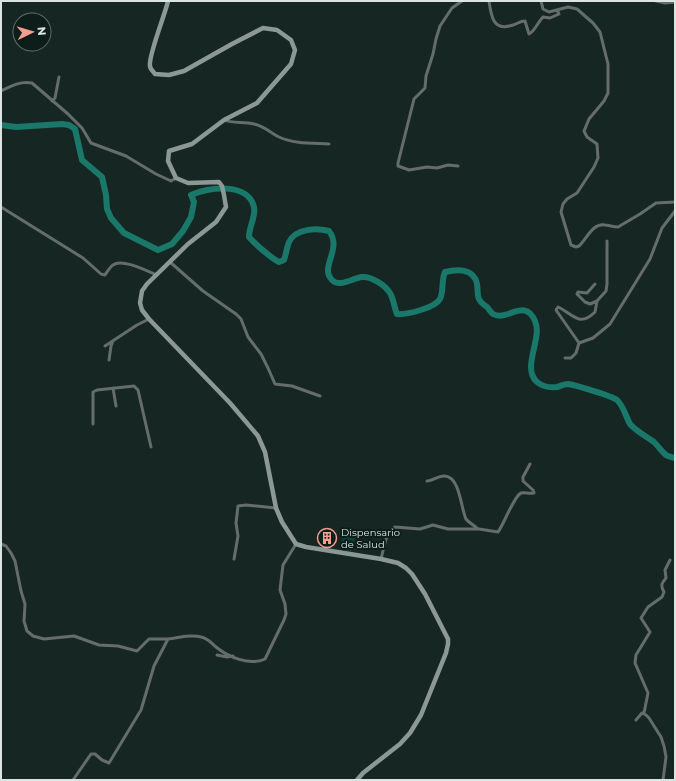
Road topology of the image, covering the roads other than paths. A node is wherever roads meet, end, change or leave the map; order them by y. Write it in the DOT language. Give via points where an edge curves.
graph roads {
  1 [pos="168,1"];
  2 [pos="462,1"];
  3 [pos="489,1"];
  4 [pos="541,1"];
  5 [pos="656,1"];
  6 [pos="675,2"];
  7 [pos="557,10"];
  8 [pos="59,77"];
  9 [pos="1,92"];
  10 [pos="52,101"];
  11 [pos="224,120"];
  12 [pos="328,144"];
  13 [pos="458,166"];
  14 [pos="176,178"];
  15 [pos="675,202"];
  16 [pos="1,207"];
  17 [pos="675,211"];
  18 [pos="607,241"];
  19 [pos="170,262"];
  20 [pos="156,275"];
  21 [pos="595,284"];
  22 [pos="597,301"];
  23 [pos="149,319"];
  24 [pos="114,340"];
  25 [pos="579,344"];
  26 [pos="106,346"];
  27 [pos="566,358"];
  28 [pos="109,360"];
  29 [pos="114,388"];
  30 [pos="320,396"];
  31 [pos="116,406"];
  32 [pos="93,424"];
  33 [pos="151,447"];
  34 [pos="530,464"];
  35 [pos="428,481"];
  36 [pos="276,508"];
  37 [pos="478,529"];
  38 [pos="1,544"];
  39 [pos="296,544"];
  40 [pos="234,559"];
  41 [pos="381,559"];
  42 [pos="670,560"];
  43 [pos="168,639"];
  44 [pos="217,655"];
  45 [pos="233,656"];
  46 [pos="644,713"];
  47 [pos="636,720"];
  48 [pos="73,780"];
  49 [pos="357,780"];
  50 [pos="663,780"];
  1 -- 11 [label="street" via="150,58 150,67 155,74 168,75 184,71 263,28 277,30 291,40 295,50 291,64 257,103"];
  2 -- 13 [label="street" via="452,8 440,26 425,88 414,99 398,163 398,166 409,170"];
  3 -- 7 [label="street" via="494,22 500,26 512,26 525,21 529,34 543,17 550,18 559,14"];
  4 -- 7 [label="street" via="546,11"];
  5 -- 6 [label="street"];
  7 -- 15 [label="street" via="572,7 593,23 600,32 608,64 608,93 589,119 584,131 597,144 598,158 577,192 563,204 561,212 571,245 579,246 598,226 604,224 618,227 656,203"];
  8 -- 10 [label="street" via="55,98"];
  9 -- 10 [label="street" via="17,84 32,83"];
  10 -- 14 [label="street" via="82,128 91,143 126,156 171,181"];
  11 -- 12 [label="street" via="254,124 278,137 296,142"];
  11 -- 14 [label="street" via="192,144 169,151 168,161"];
  14 -- 19 [label="street" via="188,183 219,182 224,192 226,207 216,222"];
  16 -- 20 [label="street" via="83,258 101,274 105,275 111,265 126,263"];
  17 -- 25 [label="street" via="662,228 650,259 610,324 593,338"];
  18 -- 22 [label="street" via="606,291"];
  19 -- 20 [label="street"];
  19 -- 30 [label="street" via="203,292 241,319 275,384 292,386"];
  20 -- 23 [label="street" via="140,296 142,310"];
  21 -- 22 [label="street" via="588,293 577,294 590,304"];
  22 -- 25 [label="street" via="595,312 585,320 556,308"];
  23 -- 24 [label="street"];
  23 -- 36 [label="street" via="230,403 258,436 265,452"];
  24 -- 26 [label="street"];
  24 -- 28 [label="street"];
  25 -- 27 [label="street" via="576,353 571,358"];
  29 -- 31 [label="street"];
  29 -- 32 [label="street" via="93,392"];
  29 -- 33 [label="street" via="134,386 138,390"];
  34 -- 37 [label="street" via="522,481 534,493 516,496 498,532"];
  35 -- 37 [label="street" via="441,476 450,478 457,487 466,518"];
  36 -- 39 [label="street"];
  36 -- 40 [label="street" via="246,504 238,506 238,536"];
  37 -- 41 [label="street" via="448,529 433,525 420,530 395,527 386,539"];
  38 -- 43 [label="street" via="6,546 15,561 26,604 24,621 27,631 33,636 74,636 99,645 137,651 149,640"];
  39 -- 41 [label="street"];
  39 -- 45 [label="street" via="283,565 280,590 286,614 269,653 261,661 246,662"];
  41 -- 49 [label="street" via="398,563 412,574 447,635 448,644 421,715 410,733"];
  42 -- 46 [label="street" via="665,570 666,578 662,583 662,597 648,607 641,618 650,632 636,655 635,663 648,694"];
  43 -- 45 [label="street" via="189,635 202,637"];
  43 -- 48 [label="street" via="154,666 141,710 109,763 91,754"];
  44 -- 45 [label="street"];
  46 -- 47 [label="street"];
  46 -- 50 [label="street" via="664,746 666,757"];
}
